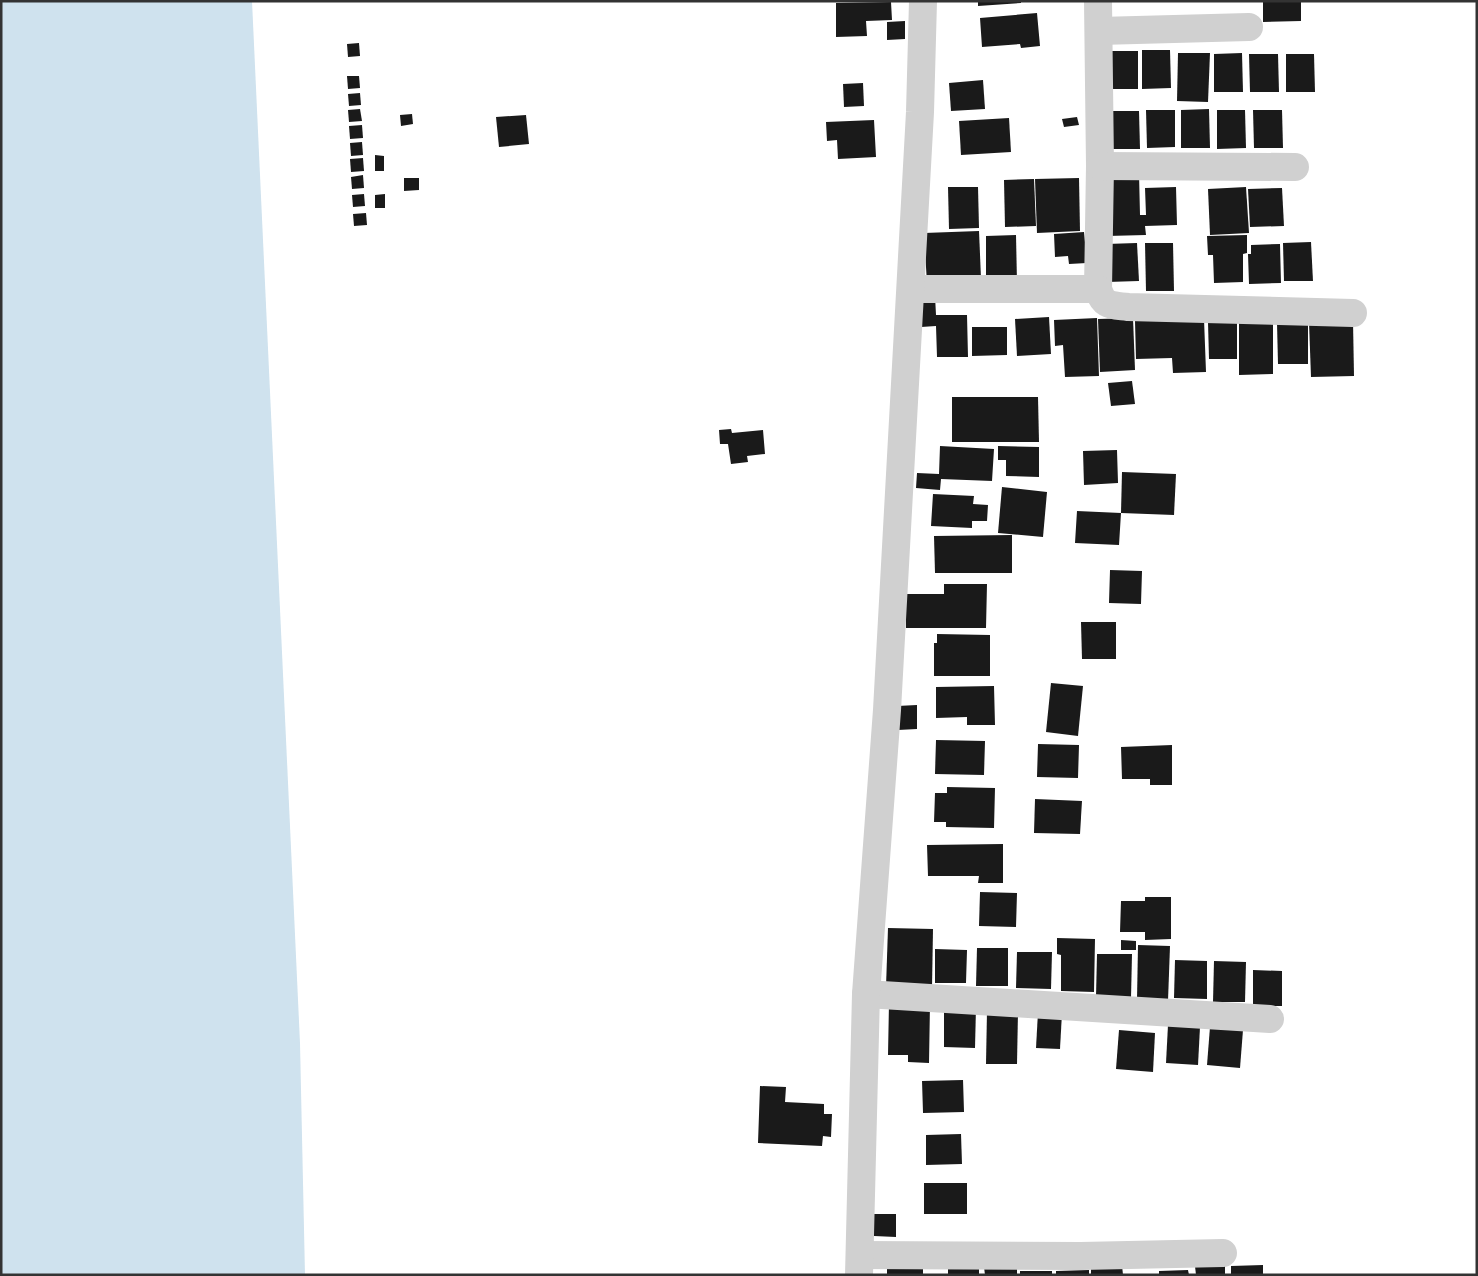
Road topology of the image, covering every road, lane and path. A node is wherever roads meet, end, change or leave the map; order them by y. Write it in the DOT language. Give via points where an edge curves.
graph roads {
  1 [pos="923,1"];
  2 [pos="1098,1"];
  3 [pos="1248,27"];
  4 [pos="1099,31"];
  5 [pos="1100,166"];
  6 [pos="1295,166"];
  7 [pos="911,289"];
  8 [pos="1098,289"];
  9 [pos="1353,312"];
  10 [pos="866,994"];
  11 [pos="1270,1019"];
  12 [pos="1223,1254"];
  13 [pos="859,1265"];
  1 -- 7 [label="street"];
  2 -- 4 [label="street"];
  3 -- 4 [label="street"];
  4 -- 5 [label="street"];
  5 -- 6 [label="street"];
  5 -- 8 [label="street"];
  7 -- 8 [label="street"];
  7 -- 10 [label="street" via="886,720"];
  8 -- 9 [label="street" via="1108,305 1128,307"];
  10 -- 11 [label="street"];
  10 -- 13 [label="street"];
  12 -- 13 [label="street"];
}
